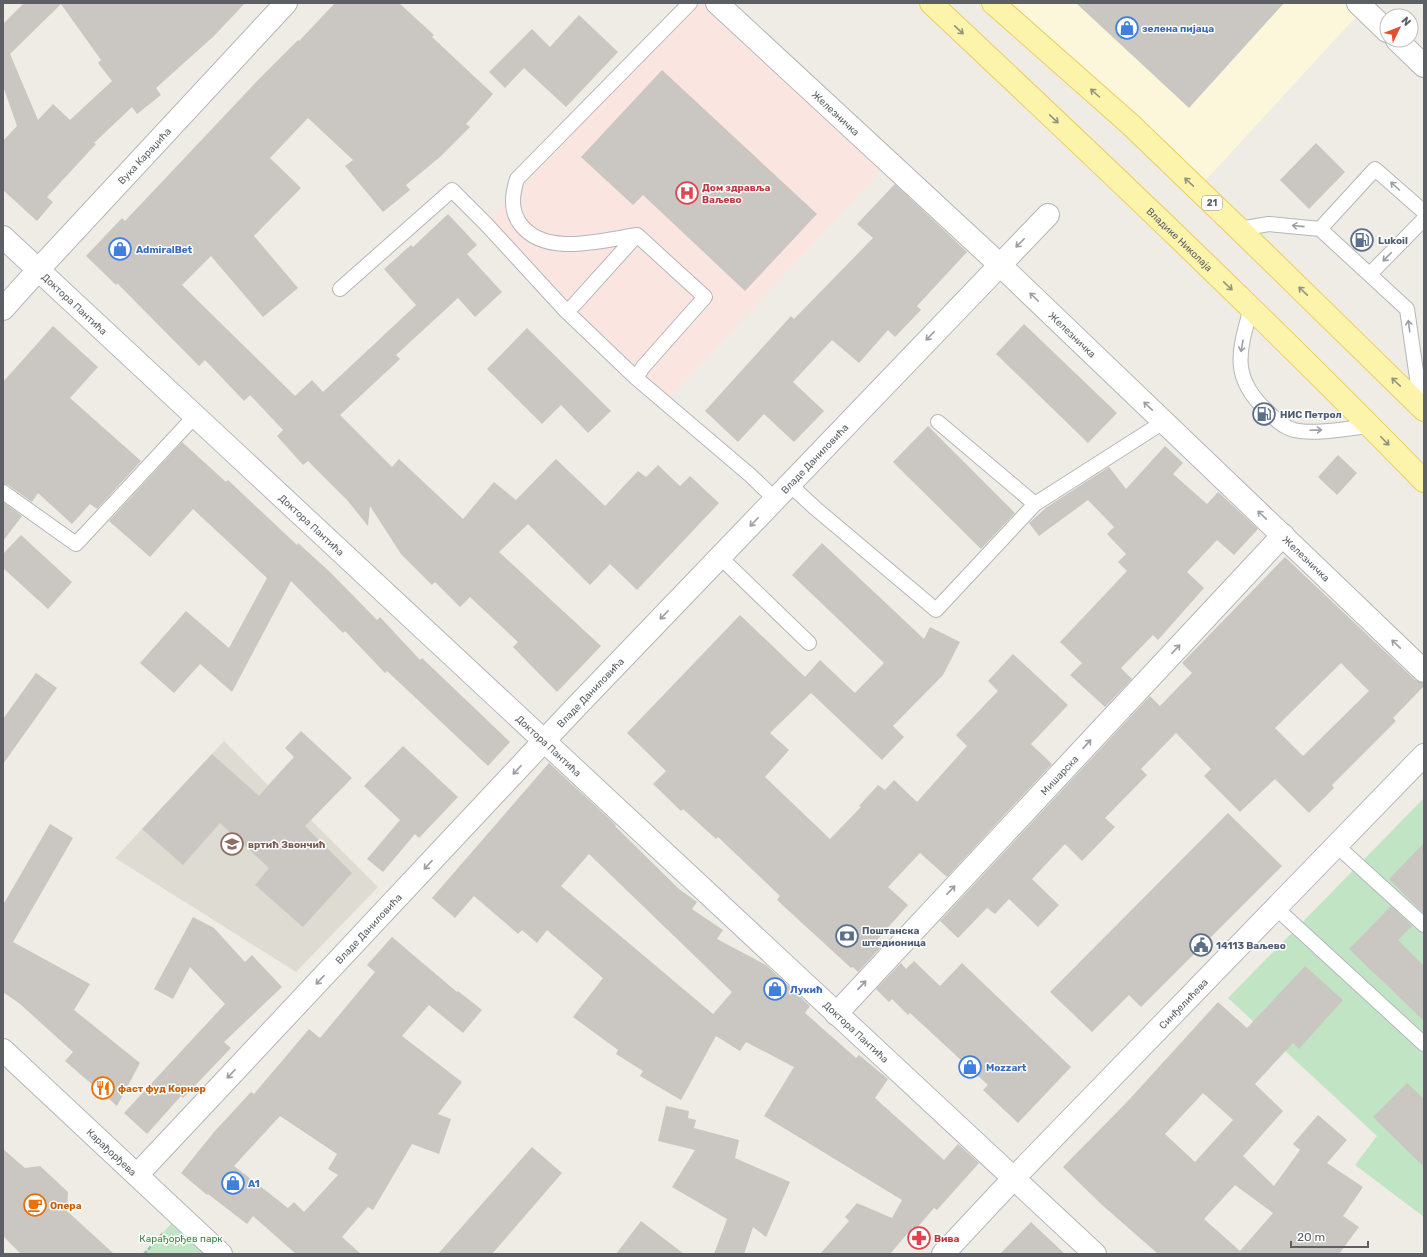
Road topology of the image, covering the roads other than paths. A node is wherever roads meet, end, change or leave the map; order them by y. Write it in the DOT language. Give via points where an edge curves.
graph roads {
  1 [pos="286,3"];
  2 [pos="690,3"];
  3 [pos="717,3"];
  4 [pos="931,3"];
  5 [pos="993,3"];
  6 [pos="1358,3"];
  7 [pos="1379,23"];
  8 [pos="1405,48"];
  9 [pos="1424,66"];
  10 [pos="1424,212"];
  11 [pos="1048,215"];
  12 [pos="1424,219"];
  13 [pos="1239,229"];
  14 [pos="1320,229"];
  15 [pos="636,235"];
  16 [pos="3,237"];
  17 [pos="999,264"];
  18 [pos="38,270"];
  19 [pos="1370,274"];
  20 [pos="340,289"];
  21 [pos="1251,308"];
  22 [pos="3,309"];
  23 [pos="566,311"];
  24 [pos="636,378"];
  25 [pos="1422,408"];
  26 [pos="195,416"];
  27 [pos="1164,421"];
  28 [pos="938,422"];
  29 [pos="1370,426"];
  30 [pos="1424,481"];
  31 [pos="782,491"];
  32 [pos="3,492"];
  33 [pos="1035,504"];
  34 [pos="1283,535"];
  35 [pos="720,557"];
  36 [pos="809,642"];
  37 [pos="1424,671"];
  38 [pos="544,741"];
  39 [pos="1424,755"];
  40 [pos="1336,845"];
  41 [pos="1276,908"];
  42 [pos="1424,925"];
  43 [pos="836,1014"];
  44 [pos="1424,1044"];
  45 [pos="3,1050"];
  46 [pos="137,1175"];
  47 [pos="1013,1179"];
  48 [pos="221,1254"];
  49 [pos="943,1254"];
  50 [pos="1095,1254"];
  1 -- 18 [label="street, Вука Караџића"];
  2 -- 15 [label="lane" via="517,179 513,192 512,206 517,220 537,239 569,244"];
  3 -- 17 [label="street, Железничка"];
  4 -- 21 [label="main road, Владике Николаја, one-way"];
  13 -- 5 [label="main road, 21, one-way" via="1130,124"];
  6 -- 7 [label="street"];
  8 -- 9 [label="street"];
  10 -- 14 [label="lane, one-way" via="1375,169"];
  11 -- 17 [label="street, Владе Даниловића, one-way"];
  12 -- 19 [label="lane, one-way"];
  14 -- 13 [label="lane, one-way" via="1269,224"];
  25 -- 13 [label="main road, 21, one-way"];
  14 -- 19 [label="lane"];
  15 -- 23 [label="lane"];
  15 -- 24 [label="lane" via="705,297 642,367"];
  16 -- 18 [label="street, Доктора Пантића"];
  27 -- 17 [label="street, Железничка, one-way"];
  17 -- 31 [label="street, Владе Даниловића, one-way"];
  18 -- 22 [label="street, Вука Караџића"];
  18 -- 26 [label="street, Доктора Пантића"];
  25 -- 19 [label="lane, one-way" via="1407,309"];
  20 -- 23 [label="lane" via="452,190"];
  21 -- 29 [label="main road, Владике Николаја"];
  21 -- 29 [label="lane, one-way" via="1240,358 1241,375 1250,392 1264,408 1281,424 1295,430"];
  23 -- 24 [label="lane"];
  24 -- 31 [label="lane" via="750,475"];
  26 -- 32 [label="lane" via="76,544"];
  26 -- 38 [label="street, Доктора Пантића"];
  27 -- 33 [label="lane"];
  34 -- 27 [label="street, Железничка, one-way"];
  28 -- 33 [label="lane"];
  29 -- 30 [label="main road, Владике Николаја, one-way"];
  31 -- 33 [label="lane" via="815,508 936,610"];
  31 -- 35 [label="street, Владе Даниловића, one-way"];
  37 -- 34 [label="street, Железничка, one-way"];
  43 -- 34 [label="street, Мишарска, one-way"];
  35 -- 36 [label="lane"];
  35 -- 38 [label="street, Владе Даниловића, one-way"];
  38 -- 43 [label="street, Доктора Пантића"];
  38 -- 46 [label="street, Владе Даниловића, one-way"];
  39 -- 40 [label="street, Синђелићева"];
  40 -- 41 [label="street, Синђелићева"];
  40 -- 42 [label="lane"];
  41 -- 44 [label="lane"];
  41 -- 47 [label="street, Синђелићева"];
  43 -- 47 [label="street, Доктора Пантића"];
  45 -- 46 [label="street, Карађорђева"];
  46 -- 48 [label="street, Карађорђева"];
  47 -- 49 [label="street, Синђелићева"];
  47 -- 50 [label="street, Доктора Пантића"];
}
